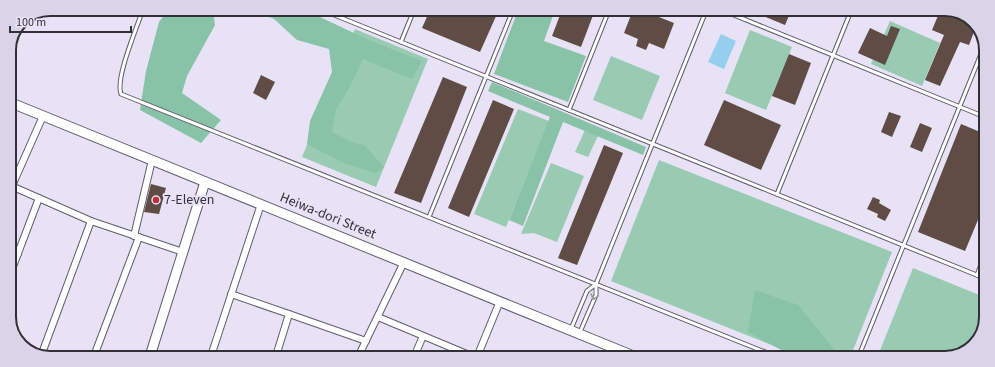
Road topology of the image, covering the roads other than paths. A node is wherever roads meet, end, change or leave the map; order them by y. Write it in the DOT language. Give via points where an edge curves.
graph roads {
  1 [pos="141,16"];
  2 [pos="337,16"];
  3 [pos="412,16"];
  4 [pos="511,16"];
  5 [pos="607,16"];
  6 [pos="704,16"];
  7 [pos="736,16"];
  8 [pos="849,16"];
  9 [pos="401,42"];
  10 [pos="833,56"];
  11 [pos="979,59"];
  12 [pos="486,76"];
  13 [pos="16,105"];
  14 [pos="960,107"];
  15 [pos="569,110"];
  16 [pos="979,115"];
  17 [pos="43,116"];
  18 [pos="652,145"];
  19 [pos="152,160"];
  20 [pos="16,172"];
  21 [pos="205,182"];
  22 [pos="16,188"];
  23 [pos="777,194"];
  24 [pos="39,198"];
  25 [pos="261,204"];
  26 [pos="429,217"];
  27 [pos="91,221"];
  28 [pos="136,236"];
  29 [pos="903,245"];
  30 [pos="183,252"];
  31 [pos="18,254"];
  32 [pos="16,259"];
  33 [pos="404,262"];
  34 [pos="979,268"];
  35 [pos="976,275"];
  36 [pos="979,276"];
  37 [pos="596,284"];
  38 [pos="232,294"];
  39 [pos="500,301"];
  40 [pos="289,314"];
  41 [pos="378,317"];
  42 [pos="571,329"];
  43 [pos="580,333"];
  44 [pos="423,336"];
  45 [pos="366,341"];
  46 [pos="43,350"];
  47 [pos="96,351"];
  48 [pos="152,351"];
  49 [pos="213,351"];
  50 [pos="278,351"];
  51 [pos="361,351"];
  52 [pos="417,351"];
  53 [pos="459,351"];
  54 [pos="479,351"];
  55 [pos="612,351"];
  56 [pos="763,351"];
  57 [pos="861,351"];
  1 -- 26 [label="lane" via="120,76 121,94"];
  2 -- 9 [label="lane"];
  3 -- 9 [label="lane"];
  4 -- 12 [label="lane"];
  5 -- 15 [label="lane"];
  6 -- 18 [label="lane"];
  7 -- 10 [label="lane"];
  8 -- 10 [label="lane"];
  9 -- 12 [label="lane"];
  10 -- 14 [label="lane"];
  10 -- 23 [label="lane"];
  11 -- 14 [label="lane"];
  12 -- 15 [label="lane"];
  12 -- 26 [label="lane"];
  13 -- 17 [label="street, Heiwa-dori Street"];
  14 -- 16 [label="lane"];
  14 -- 29 [label="lane"];
  15 -- 18 [label="lane"];
  17 -- 19 [label="street, Heiwa-dori Street"];
  17 -- 20 [label="street"];
  18 -- 23 [label="lane"];
  18 -- 37 [label="lane"];
  19 -- 21 [label="street, Heiwa-dori Street"];
  19 -- 28 [label="street"];
  21 -- 25 [label="street, Heiwa-dori Street"];
  21 -- 30 [label="street"];
  22 -- 24 [label="street"];
  23 -- 29 [label="lane"];
  24 -- 27 [label="street"];
  24 -- 31 [label="street"];
  25 -- 33 [label="street, Heiwa-dori Street"];
  25 -- 38 [label="street"];
  26 -- 37 [label="lane"];
  27 -- 28 [label="street"];
  27 -- 46 [label="street"];
  28 -- 30 [label="street"];
  28 -- 47 [label="street"];
  29 -- 35 [label="lane"];
  29 -- 57 [label="lane"];
  30 -- 48 [label="street"];
  31 -- 32 [label="street"];
  33 -- 39 [label="street, Heiwa-dori Street"];
  33 -- 41 [label="street"];
  34 -- 35 [label="lane"];
  35 -- 36 [label="lane"];
  37 -- 42 [label="lane" via="587,291"];
  37 -- 43 [label="lane, one-way" via="596,295"];
  37 -- 56 [label="lane"];
  38 -- 40 [label="street"];
  38 -- 49 [label="street"];
  39 -- 42 [label="street, Heiwa-dori Street"];
  39 -- 54 [label="street"];
  40 -- 45 [label="street"];
  40 -- 50 [label="street"];
  41 -- 44 [label="street"];
  41 -- 45 [label="street"];
  42 -- 43 [label="street, Heiwa-dori Street"];
  43 -- 55 [label="street, Heiwa-dori Street"];
  44 -- 52 [label="street"];
  44 -- 53 [label="street"];
  45 -- 51 [label="street"];
}
